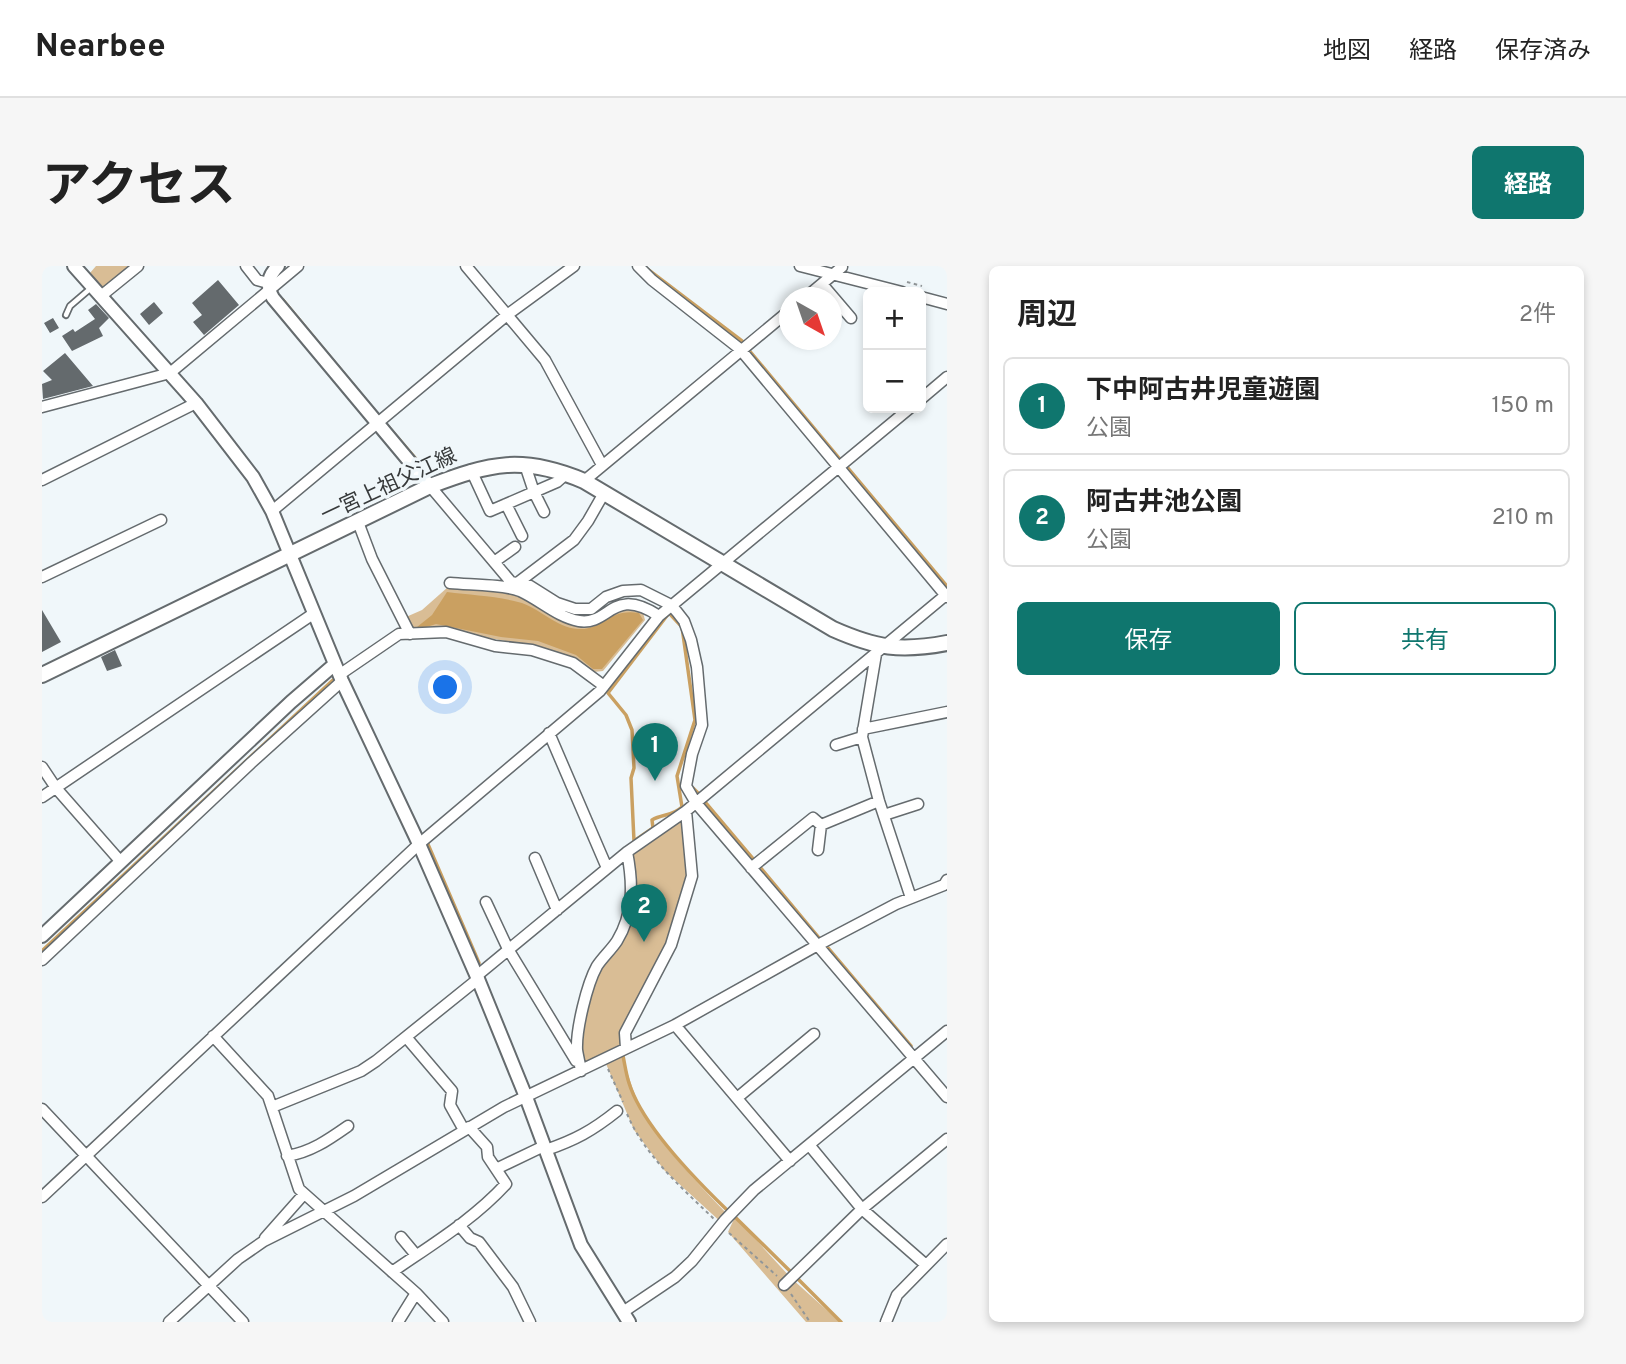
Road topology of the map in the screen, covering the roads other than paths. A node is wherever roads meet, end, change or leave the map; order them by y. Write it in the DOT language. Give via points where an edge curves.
graph roads {
  1 [pos="74,266"];
  2 [pos="138,266"];
  3 [pos="246,266"];
  4 [pos="278,266"];
  5 [pos="298,266"];
  6 [pos="466,266"];
  7 [pos="574,266"];
  8 [pos="638,266"];
  9 [pos="800,266"];
  10 [pos="842,267"];
  11 [pos="833,275"];
  12 [pos="822,284"];
  13 [pos="268,287"];
  14 [pos="818,287"];
  15 [pos="882,287"];
  16 [pos="97,291"];
  17 [pos="926,298"];
  18 [pos="947,304"];
  19 [pos="66,315"];
  20 [pos="507,315"];
  21 [pos="779,318"];
  22 [pos="852,318"];
  23 [pos="740,349"];
  24 [pos="170,373"];
  25 [pos="947,377"];
  26 [pos="926,395"];
  27 [pos="197,403"];
  28 [pos="42,407"];
  29 [pos="904,413"];
  30 [pos="378,425"];
  31 [pos="526,465"];
  32 [pos="602,465"];
  33 [pos="839,467"];
  34 [pos="471,470"];
  35 [pos="566,474"];
  36 [pos="42,480"];
  37 [pos="584,481"];
  38 [pos="430,486"];
  39 [pos="534,492"];
  40 [pos="604,493"];
  41 [pos="506,504"];
  42 [pos="272,511"];
  43 [pos="544,512"];
  44 [pos="161,520"];
  45 [pos="358,522"];
  46 [pos="522,536"];
  47 [pos="515,547"];
  48 [pos="289,556"];
  49 [pos="494,562"];
  50 [pos="723,562"];
  51 [pos="42,577"];
  52 [pos="450,583"];
  53 [pos="514,586"];
  54 [pos="947,596"];
  55 [pos="671,606"];
  56 [pos="313,614"];
  57 [pos="659,616"];
  58 [pos="410,634"];
  59 [pos="947,643"];
  60 [pos="880,651"];
  61 [pos="338,673"];
  62 [pos="42,675"];
  63 [pos="604,687"];
  64 [pos="947,712"];
  65 [pos="549,733"];
  66 [pos="862,733"];
  67 [pos="836,745"];
  68 [pos="42,767"];
  69 [pos="56,788"];
  70 [pos="42,797"];
  71 [pos="880,801"];
  72 [pos="696,803"];
  73 [pos="919,804"];
  74 [pos="686,811"];
  75 [pos="884,815"];
  76 [pos="821,825"];
  77 [pos="419,844"];
  78 [pos="818,850"];
  79 [pos="627,852"];
  80 [pos="535,858"];
  81 [pos="121,862"];
  82 [pos="607,868"];
  83 [pos="751,868"];
  84 [pos="947,880"];
  85 [pos="911,898"];
  86 [pos="486,902"];
  87 [pos="557,909"];
  88 [pos="42,936"];
  89 [pos="816,946"];
  90 [pos="508,949"];
  91 [pos="42,960"];
  92 [pos="478,979"];
  93 [pos="675,1025"];
  94 [pos="947,1031"];
  95 [pos="814,1034"];
  96 [pos="213,1036"];
  97 [pos="406,1037"];
  98 [pos="626,1048"];
  99 [pos="915,1058"];
  100 [pos="581,1071"];
  101 [pos="526,1097"];
  102 [pos="947,1097"];
  103 [pos="737,1098"];
  104 [pos="272,1107"];
  105 [pos="42,1109"];
  106 [pos="617,1111"];
  107 [pos="348,1126"];
  108 [pos="467,1128"];
  109 [pos="947,1139"];
  110 [pos="810,1146"];
  111 [pos="545,1148"];
  112 [pos="87,1156"];
  113 [pos="287,1156"];
  114 [pos="790,1161"];
  115 [pos="496,1169"];
  116 [pos="304,1194"];
  117 [pos="42,1197"];
  118 [pos="862,1209"];
  119 [pos="323,1210"];
  120 [pos="459,1225"];
  121 [pos="401,1237"];
  122 [pos="947,1244"];
  123 [pos="256,1247"];
  124 [pos="416,1255"];
  125 [pos="926,1265"];
  126 [pos="392,1272"];
  127 [pos="209,1285"];
  128 [pos="784,1285"];
  129 [pos="416,1293"];
  130 [pos="626,1317"];
  131 [pos="169,1322"];
  132 [pos="243,1322"];
  133 [pos="398,1322"];
  134 [pos="443,1322"];
  135 [pos="530,1322"];
  136 [pos="886,1322"];
  1 -- 16 [label="street"];
  2 -- 16 [label="street"];
  3 -- 13 [label="street"];
  4 -- 13 [label="street"];
  5 -- 13 [label="street"];
  6 -- 20 [label="street"];
  7 -- 20 [label="street"];
  8 -- 23 [label="street"];
  9 -- 11 [label="street"];
  10 -- 11 [label="street"];
  11 -- 12 [label="street"];
  11 -- 15 [label="street"];
  12 -- 14 [label="street"];
  12 -- 22 [label="street"];
  13 -- 24 [label="street"];
  13 -- 30 [label="street"];
  16 -- 19 [label="lane" via="70,306"];
  16 -- 24 [label="street"];
  17 -- 18 [label="street"];
  20 -- 30 [label="street"];
  20 -- 32 [label="street" via="545,360"];
  21 -- 23 [label="street"];
  23 -- 32 [label="street"];
  23 -- 33 [label="street"];
  24 -- 27 [label="street"];
  24 -- 28 [label="street"];
  25 -- 26 [label="street"];
  27 -- 36 [label="street"];
  27 -- 42 [label="street" via="253,477"];
  29 -- 33 [label="street"];
  30 -- 38 [label="street"];
  30 -- 42 [label="street"];
  31 -- 34 [label="main road, 一宮上祖父江線"];
  31 -- 35 [label="main road, 一宮上祖父江線"];
  31 -- 39 [label="street"];
  32 -- 37 [label="street"];
  33 -- 50 [label="street"];
  33 -- 54 [label="street"];
  34 -- 38 [label="main road, 一宮上祖父江線"];
  34 -- 41 [label="street" via="490,511"];
  35 -- 37 [label="main road, 一宮上祖父江線"];
  35 -- 39 [label="street"];
  37 -- 40 [label="main road, 一宮上祖父江線"];
  38 -- 45 [label="main road, 一宮上祖父江線"];
  38 -- 49 [label="street"];
  39 -- 41 [label="street"];
  39 -- 43 [label="street"];
  40 -- 50 [label="main road, 一宮上祖父江線"];
  40 -- 53 [label="street" via="574,540"];
  41 -- 46 [label="street"];
  42 -- 48 [label="street"];
  44 -- 51 [label="street"];
  45 -- 48 [label="main road, 一宮上祖父江線"];
  45 -- 58 [label="street"];
  47 -- 49 [label="street"];
  48 -- 56 [label="street"];
  48 -- 62 [label="main road, 一宮上祖父江線"];
  49 -- 53 [label="street"];
  50 -- 55 [label="street"];
  50 -- 60 [label="main road, 一宮上祖父江線" via="833,629"];
  52 -- 53 [label="street"];
  53 -- 55 [label="street" via="530,586 575,609 591,609 606,597 641,590"];
  53 -- 57 [label="street" via="550,609 581,621 631,604"];
  54 -- 60 [label="street"];
  55 -- 57 [label="street"];
  55 -- 72 [label="street" via="684,621 697,667 702,725 686,786"];
  56 -- 61 [label="street"];
  56 -- 69 [label="street"];
  57 -- 63 [label="street"];
  58 -- 61 [label="street" via="398,634"];
  58 -- 63 [label="street" via="446,632 495,646 532,650 573,663"];
  59 -- 60 [label="main road, 一宮上祖父江線"];
  60 -- 66 [label="street"];
  60 -- 72 [label="street"];
  61 -- 77 [label="street"];
  61 -- 81 [label="street" via="291,702"];
  61 -- 91 [label="street" via="241,772"];
  63 -- 65 [label="street"];
  64 -- 66 [label="street"];
  65 -- 77 [label="street"];
  65 -- 82 [label="street"];
  66 -- 67 [label="street"];
  66 -- 71 [label="street"];
  68 -- 69 [label="street"];
  69 -- 70 [label="street"];
  69 -- 81 [label="street"];
  71 -- 75 [label="street"];
  71 -- 76 [label="street"];
  72 -- 74 [label="street"];
  72 -- 83 [label="street"];
  73 -- 75 [label="street"];
  74 -- 79 [label="street"];
  74 -- 98 [label="street" via="692,876 671,945 625,1034"];
  75 -- 85 [label="street"];
  76 -- 78 [label="street"];
  76 -- 83 [label="street" via="813,818"];
  77 -- 92 [label="street"];
  77 -- 96 [label="street"];
  79 -- 82 [label="street"];
  79 -- 100 [label="street" via="632,878 627,918 598,965 587,998 577,1049"];
  80 -- 87 [label="street"];
  81 -- 88 [label="street"];
  82 -- 87 [label="street"];
  83 -- 89 [label="street"];
  84 -- 85 [label="street"];
  85 -- 89 [label="street"];
  86 -- 90 [label="street"];
  87 -- 90 [label="street"];
  89 -- 93 [label="street"];
  89 -- 99 [label="street"];
  90 -- 92 [label="street"];
  90 -- 100 [label="street"];
  92 -- 97 [label="street"];
  92 -- 101 [label="street"];
  93 -- 98 [label="street"];
  93 -- 103 [label="street"];
  94 -- 99 [label="street"];
  95 -- 103 [label="street"];
  96 -- 104 [label="street" via="268,1096"];
  96 -- 112 [label="street"];
  97 -- 104 [label="street" via="361,1071"];
  97 -- 108 [label="street" via="452,1091 450,1105"];
  98 -- 100 [label="street"];
  99 -- 102 [label="street"];
  99 -- 110 [label="street"];
  100 -- 101 [label="street"];
  101 -- 108 [label="street"];
  101 -- 111 [label="street"];
  103 -- 114 [label="street"];
  104 -- 113 [label="street"];
  105 -- 112 [label="street"];
  106 -- 111 [label="street" via="577,1139"];
  107 -- 113 [label="street" via="318,1146"];
  108 -- 115 [label="street" via="487,1147"];
  108 -- 119 [label="street"];
  109 -- 118 [label="street"];
  110 -- 114 [label="street"];
  110 -- 118 [label="street"];
  111 -- 115 [label="street"];
  111 -- 130 [label="street" via="581,1245"];
  112 -- 117 [label="street"];
  112 -- 127 [label="street"];
  113 -- 116 [label="street"];
  114 -- 130 [label="street" via="754,1190 692,1261"];
  115 -- 120 [label="street" via="506,1184"];
  116 -- 119 [label="street"];
  116 -- 123 [label="street"];
  118 -- 125 [label="street"];
  118 -- 128 [label="street"];
  119 -- 123 [label="street"];
  119 -- 126 [label="street"];
  120 -- 124 [label="street"];
  120 -- 135 [label="street" via="479,1242 513,1287"];
  121 -- 124 [label="street"];
  122 -- 125 [label="street"];
  123 -- 127 [label="street"];
  124 -- 126 [label="street"];
  125 -- 136 [label="street" via="897,1295"];
  126 -- 129 [label="street"];
  127 -- 131 [label="street"];
  127 -- 132 [label="street"];
  129 -- 133 [label="street"];
  129 -- 134 [label="street"];
}
